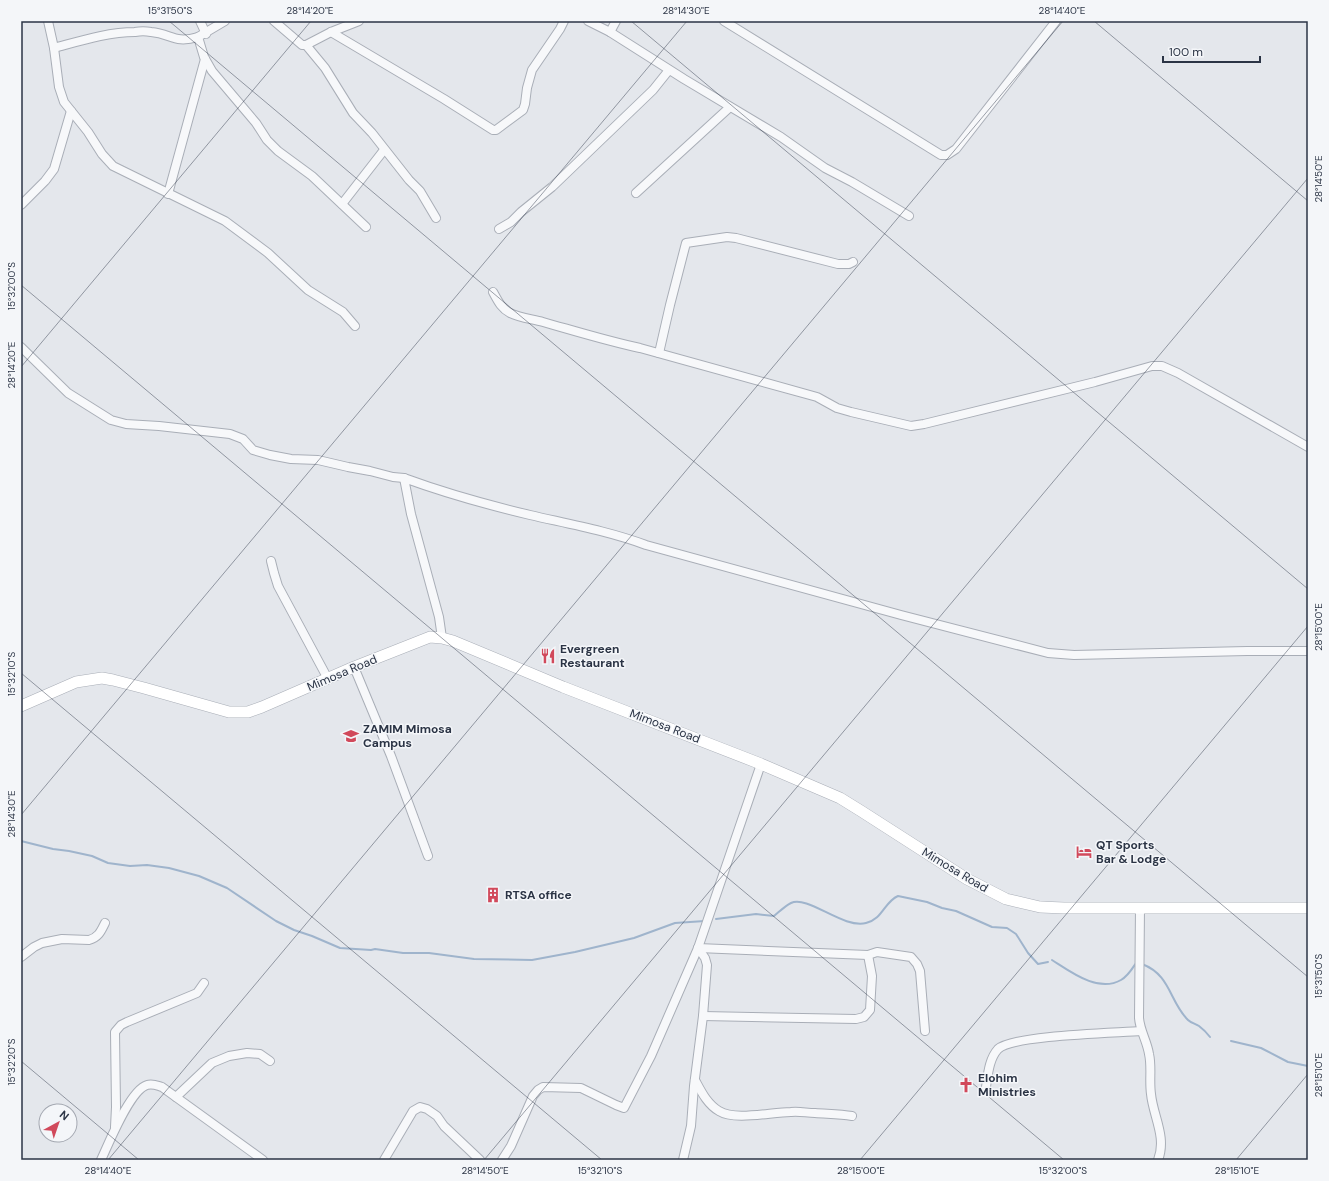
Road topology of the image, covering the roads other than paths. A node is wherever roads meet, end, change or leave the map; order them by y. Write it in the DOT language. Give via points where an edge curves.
graph roads {
  1 [pos="48,21"];
  2 [pos="200,21"];
  3 [pos="225,21"];
  4 [pos="274,21"];
  5 [pos="359,21"];
  6 [pos="564,21"];
  7 [pos="588,21"];
  8 [pos="616,21"];
  9 [pos="724,21"];
  10 [pos="1056,21"];
  11 [pos="331,32"];
  12 [pos="610,32"];
  13 [pos="202,35"];
  14 [pos="306,45"];
  15 [pos="54,48"];
  16 [pos="205,59"];
  17 [pos="669,70"];
  18 [pos="730,106"];
  19 [pos="71,112"];
  20 [pos="384,150"];
  21 [pos="636,193"];
  22 [pos="168,194"];
  23 [pos="342,204"];
  24 [pos="21,205"];
  25 [pos="909,216"];
  26 [pos="436,218"];
  27 [pos="366,227"];
  28 [pos="499,229"];
  29 [pos="853,262"];
  30 [pos="492,292"];
  31 [pos="355,326"];
  32 [pos="21,347"];
  33 [pos="659,353"];
  34 [pos="1308,446"];
  35 [pos="404,478"];
  36 [pos="271,560"];
  37 [pos="442,638"];
  38 [pos="1308,651"];
  39 [pos="354,667"];
  40 [pos="328,679"];
  41 [pos="21,706"];
  42 [pos="761,764"];
  43 [pos="428,856"];
  44 [pos="1140,908"];
  45 [pos="1308,908"];
  46 [pos="105,923"];
  47 [pos="698,948"];
  48 [pos="868,955"];
  49 [pos="21,957"];
  50 [pos="204,983"];
  51 [pos="703,1016"];
  52 [pos="925,1031"];
  53 [pos="1141,1031"];
  54 [pos="270,1061"];
  55 [pos="695,1080"];
  56 [pos="986,1087"];
  57 [pos="176,1097"];
  58 [pos="852,1116"];
  59 [pos="114,1132"];
  60 [pos="101,1160"];
  61 [pos="262,1160"];
  62 [pos="384,1160"];
  63 [pos="480,1160"];
  64 [pos="502,1160"];
  65 [pos="683,1160"];
  66 [pos="1158,1160"];
  1 -- 15 [label="street"];
  2 -- 13 [label="street"];
  3 -- 13 [label="street"];
  4 -- 14 [label="street" via="302,45"];
  5 -- 11 [label="street"];
  6 -- 11 [label="street" via="532,70 523,110 496,130"];
  7 -- 12 [label="street"];
  8 -- 12 [label="street"];
  9 -- 10 [label="street" via="941,155 947,155 956,148"];
  11 -- 14 [label="street"];
  12 -- 17 [label="street"];
  13 -- 15 [label="street" via="190,40 178,40 151,32 130,32"];
  13 -- 16 [label="street"];
  14 -- 20 [label="street" via="325,68 350,110"];
  15 -- 19 [label="street" via="59,87"];
  16 -- 22 [label="street"];
  16 -- 23 [label="street" via="271,145 312,176"];
  17 -- 18 [label="street"];
  17 -- 28 [label="street" via="652,90 552,187"];
  18 -- 21 [label="street"];
  18 -- 25 [label="street" via="825,168"];
  19 -- 22 [label="street" via="113,166"];
  19 -- 24 [label="street" via="54,168 45,182"];
  20 -- 23 [label="street"];
  20 -- 26 [label="street" via="420,191"];
  22 -- 31 [label="street" via="224,221 248,237 308,290 343,312"];
  23 -- 27 [label="street"];
  29 -- 33 [label="street" via="838,264 731,237 686,243"];
  30 -- 33 [label="street" via="501,307 511,313"];
  32 -- 35 [label="street" via="68,393 111,420 126,424 230,434 243,439 253,450 270,455 318,460"];
  33 -- 34 [label="street" via="817,397 837,408 911,426 1152,366 1162,366"];
  35 -- 37 [label="street"];
  35 -- 38 [label="street" via="470,499 601,531 1048,653 1074,655"];
  36 -- 40 [label="street" via="278,586"];
  37 -- 39 [label="street, Mimosa Road" via="430,637"];
  37 -- 42 [label="street, Mimosa Road"];
  39 -- 40 [label="street, Mimosa Road"];
  39 -- 43 [label="street" via="391,756"];
  40 -- 41 [label="street, Mimosa Road" via="248,712 229,712 102,678 76,682"];
  42 -- 44 [label="street, Mimosa Road" via="840,798 967,878 1006,899 1040,907"];
  42 -- 47 [label="street"];
  44 -- 45 [label="street, Mimosa Road"];
  44 -- 53 [label="street" via="1138,999"];
  46 -- 49 [label="street" via="100,934 93,939 62,938 42,943"];
  47 -- 48 [label="street"];
  47 -- 51 [label="street" via="707,965"];
  47 -- 64 [label="street" via="651,1056 624,1108 581,1088 543,1087 534,1096"];
  48 -- 51 [label="street" via="872,976 870,1010 864,1017 856,1019"];
  48 -- 52 [label="street" via="877,952 911,957 917,964 920,971"];
  50 -- 59 [label="street" via="197,992 117,1028"];
  51 -- 55 [label="street"];
  53 -- 56 [label="street" via="1038,1038 1006,1044 999,1048 992,1059"];
  53 -- 66 [label="street" via="1149,1052 1151,1097 1160,1131 1161,1146"];
  54 -- 57 [label="street" via="260,1054 229,1056 212,1063"];
  55 -- 58 [label="street" via="712,1106 729,1115 798,1112"];
  55 -- 65 [label="street" via="691,1126"];
  57 -- 59 [label="street" via="153,1084 142,1088 130,1102"];
  57 -- 61 [label="street"];
  59 -- 60 [label="street"];
  62 -- 63 [label="street" via="413,1110 420,1107 427,1108 437,1116"];
}
